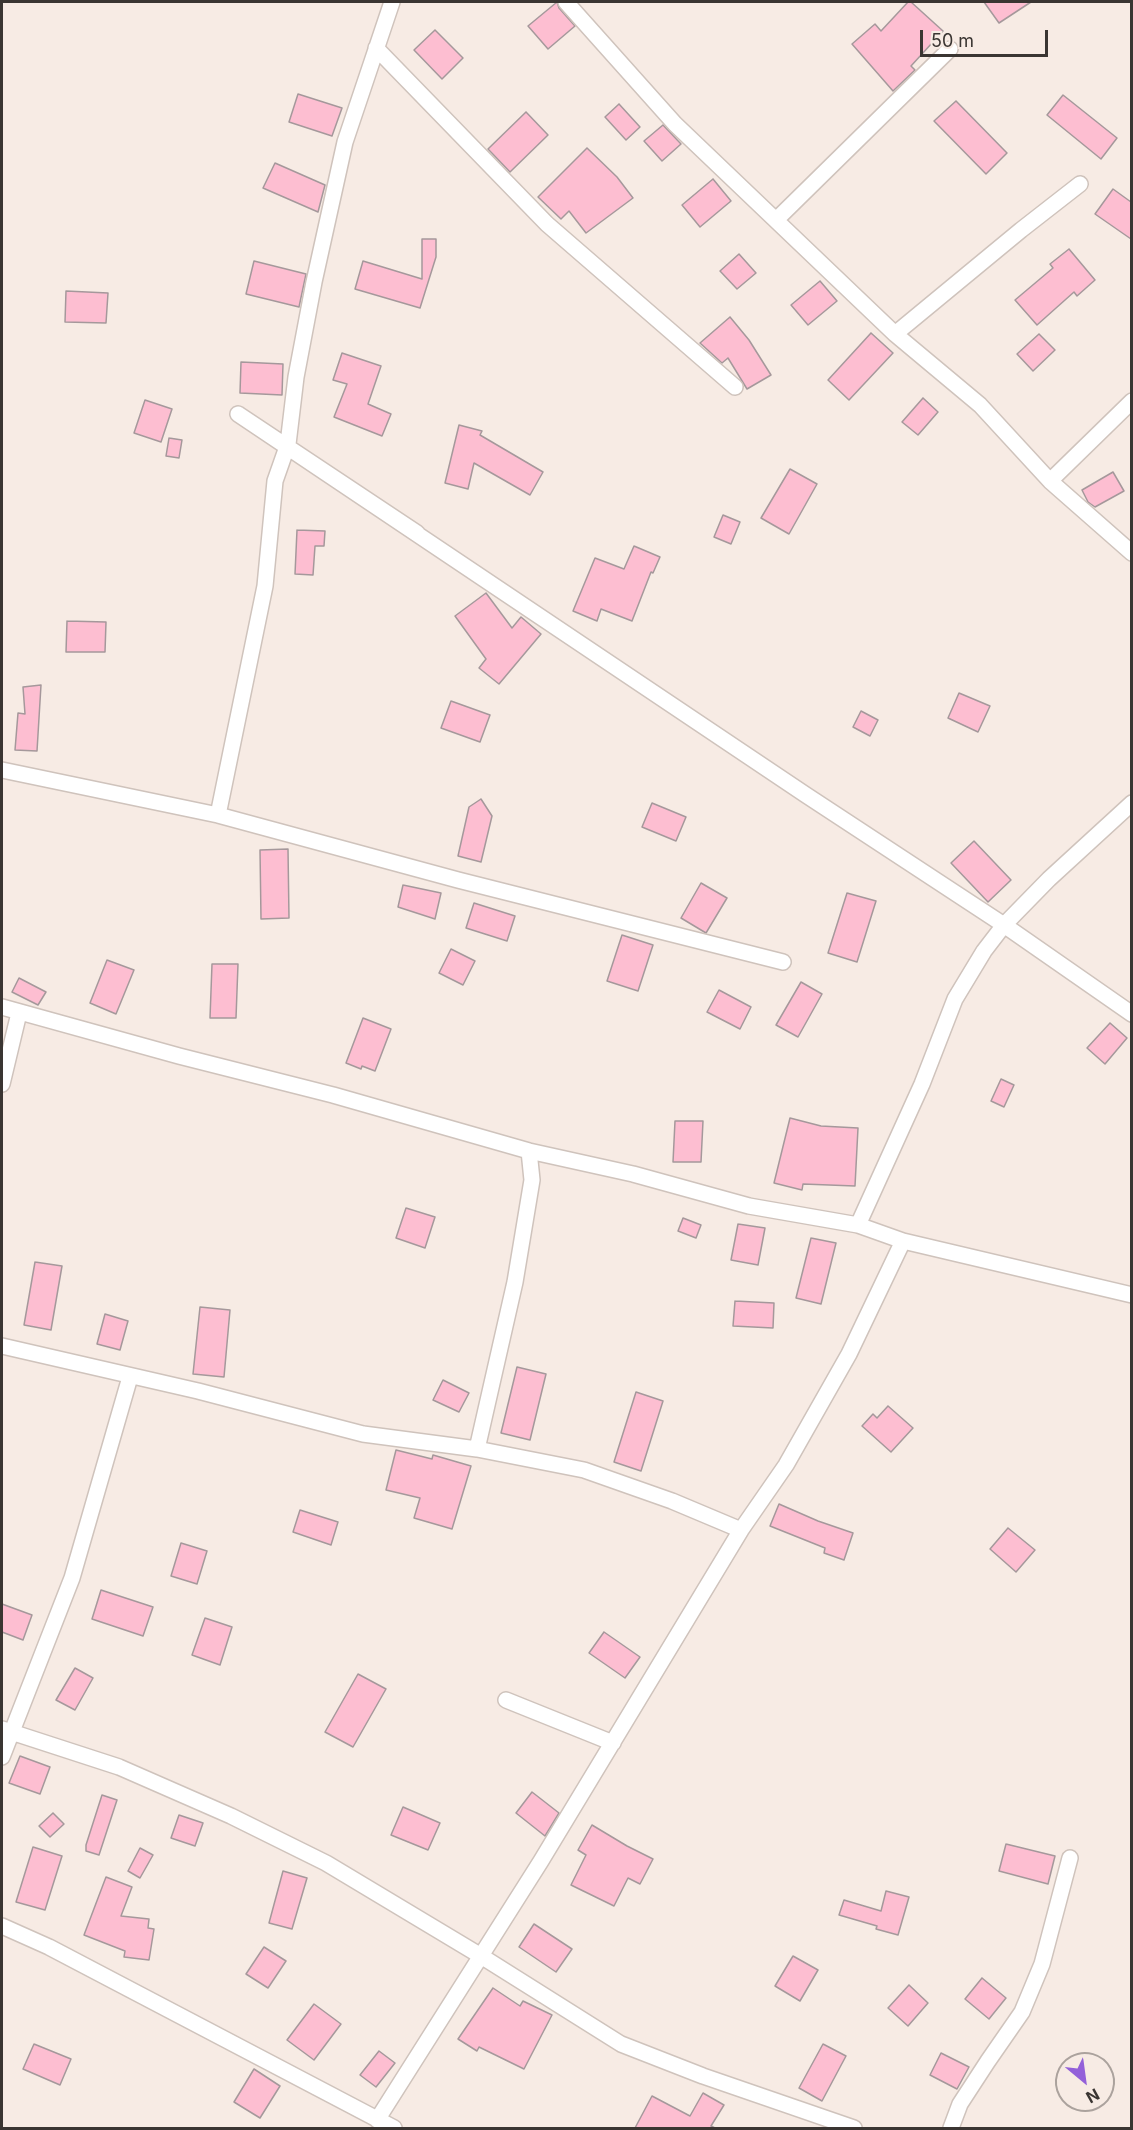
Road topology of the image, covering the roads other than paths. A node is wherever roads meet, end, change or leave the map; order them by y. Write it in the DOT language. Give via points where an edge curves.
graph roads {
  1 [pos="392,2"];
  2 [pos="566,2"];
  3 [pos="376,48"];
  4 [pos="950,49"];
  5 [pos="1080,184"];
  6 [pos="777,219"];
  7 [pos="895,334"];
  8 [pos="735,387"];
  9 [pos="1131,401"];
  10 [pos="238,414"];
  11 [pos="288,444"];
  12 [pos="1050,481"];
  13 [pos="417,533"];
  14 [pos="1131,554"];
  15 [pos="2,770"];
  16 [pos="1131,803"];
  17 [pos="218,815"];
  18 [pos="1004,925"];
  19 [pos="783,962"];
  20 [pos="2,1007"];
  21 [pos="19,1012"];
  22 [pos="1131,1014"];
  23 [pos="2,1084"];
  24 [pos="529,1151"];
  25 [pos="858,1225"];
  26 [pos="903,1241"];
  27 [pos="1131,1295"];
  28 [pos="2,1346"];
  29 [pos="130,1377"];
  30 [pos="477,1449"];
  31 [pos="741,1530"];
  32 [pos="506,1700"];
  33 [pos="7,1731"];
  34 [pos="613,1743"];
  35 [pos="2,1757"];
  36 [pos="1070,1858"];
  37 [pos="2,1926"];
  38 [pos="481,1956"];
  39 [pos="377,2120"];
  40 [pos="394,2128"];
  41 [pos="854,2128"];
  42 [pos="951,2128"];
  1 -- 3 [label="street"];
  2 -- 6 [label="street" via="675,124"];
  3 -- 8 [label="street" via="547,224"];
  3 -- 11 [label="street" via="345,142 314,282"];
  4 -- 6 [label="street"];
  5 -- 7 [label="street"];
  6 -- 7 [label="street"];
  7 -- 12 [label="street" via="980,405"];
  9 -- 12 [label="street"];
  10 -- 11 [label="street"];
  10 -- 13 [label="street"];
  10 -- 18 [label="street"];
  11 -- 17 [label="street" via="274,481 265,586"];
  12 -- 14 [label="street"];
  15 -- 17 [label="street"];
  16 -- 18 [label="street"];
  17 -- 19 [label="street"];
  18 -- 22 [label="street"];
  18 -- 25 [label="street" via="955,999 922,1084"];
  20 -- 21 [label="street"];
  21 -- 23 [label="street"];
  21 -- 24 [label="street"];
  24 -- 25 [label="street" via="633,1174 748,1206"];
  24 -- 30 [label="street" via="532,1180 515,1282"];
  25 -- 26 [label="street"];
  26 -- 27 [label="street"];
  26 -- 31 [label="street" via="849,1354 786,1465"];
  28 -- 29 [label="street"];
  29 -- 30 [label="street" via="363,1434"];
  29 -- 33 [label="street" via="72,1578"];
  30 -- 31 [label="street" via="584,1470"];
  31 -- 34 [label="street"];
  32 -- 34 [label="street"];
  33 -- 35 [label="street"];
  33 -- 38 [label="street" via="119,1767 231,1816 326,1863"];
  34 -- 38 [label="street"];
  36 -- 42 [label="street" via="1042,1964 1022,2012 960,2104"];
  37 -- 39 [label="street"];
  38 -- 39 [label="street"];
  38 -- 41 [label="street" via="621,2044"];
  39 -- 40 [label="street"];
}
